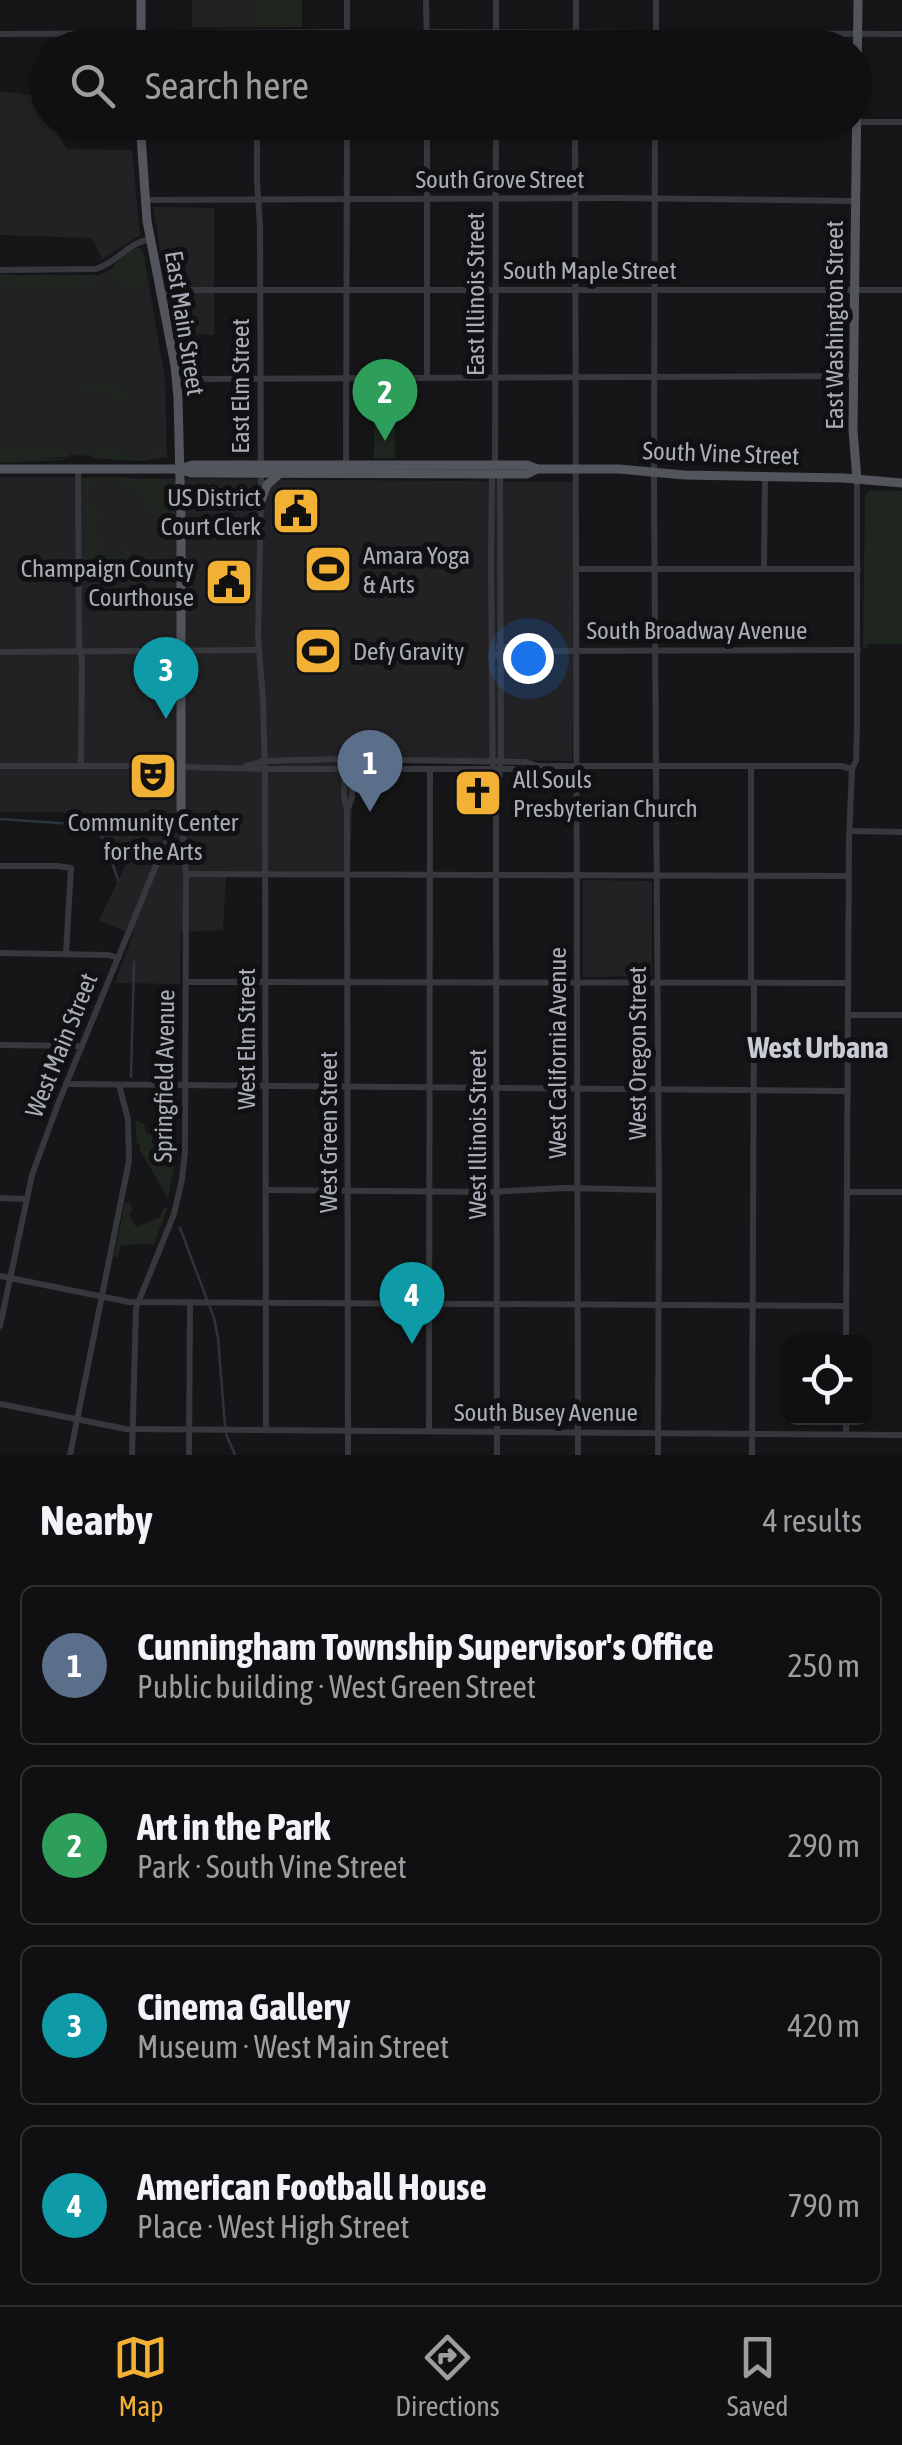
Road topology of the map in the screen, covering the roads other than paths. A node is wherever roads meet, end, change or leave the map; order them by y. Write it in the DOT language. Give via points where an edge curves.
graph roads {
  1 [pos="142,0"];
  2 [pos="347,0"];
  3 [pos="426,0"];
  4 [pos="496,0"];
  5 [pos="576,0"];
  6 [pos="656,0"];
  7 [pos="858,0"];
  8 [pos="141,30"];
  9 [pos="347,30"];
  10 [pos="426,30"];
  11 [pos="496,30"];
  12 [pos="576,30"];
  13 [pos="656,30"];
  14 [pos="857,30"];
  15 [pos="2,34"];
  16 [pos="30,34"];
  17 [pos="872,34"];
  18 [pos="902,34"];
  19 [pos="872,122"];
  20 [pos="902,122"];
  21 [pos="141,140"];
  22 [pos="257,140"];
  23 [pos="347,140"];
  24 [pos="427,140"];
  25 [pos="496,140"];
  26 [pos="575,140"];
  27 [pos="656,140"];
  28 [pos="855,140"];
  29 [pos="496,199"];
  30 [pos="575,199"];
  31 [pos="656,199"];
  32 [pos="146,200"];
  33 [pos="259,200"];
  34 [pos="347,200"];
  35 [pos="426,200"];
  36 [pos="855,201"];
  37 [pos="150,239"];
  38 [pos="0,270"];
  39 [pos="655,289"];
  40 [pos="260,290"];
  41 [pos="347,290"];
  42 [pos="496,290"];
  43 [pos="575,290"];
  44 [pos="854,290"];
  45 [pos="902,290"];
  46 [pos="426,291"];
  47 [pos="159,293"];
  48 [pos="495,376"];
  49 [pos="655,376"];
  50 [pos="854,376"];
  51 [pos="347,377"];
  52 [pos="427,377"];
  53 [pos="575,377"];
  54 [pos="260,378"];
  55 [pos="176,379"];
  56 [pos="0,468"];
  57 [pos="78,468"];
  58 [pos="180,469"];
  59 [pos="574,469"];
  60 [pos="260,470"];
  61 [pos="346,470"];
  62 [pos="496,472"];
  63 [pos="654,472"];
  64 [pos="278,475"];
  65 [pos="765,476"];
  66 [pos="857,480"];
  67 [pos="902,483"];
  68 [pos="262,501"];
  69 [pos="496,508"];
  70 [pos="764,568"];
  71 [pos="78,569"];
  72 [pos="181,569"];
  73 [pos="576,569"];
  74 [pos="655,569"];
  75 [pos="858,569"];
  76 [pos="182,650"];
  77 [pos="259,650"];
  78 [pos="577,650"];
  79 [pos="656,650"];
  80 [pos="858,650"];
  81 [pos="80,651"];
  82 [pos="491,651"];
  83 [pos="500,651"];
  84 [pos="0,652"];
  85 [pos="349,764"];
  86 [pos="265,765"];
  87 [pos="496,765"];
  88 [pos="577,765"];
  89 [pos="656,765"];
  90 [pos="0,766"];
  91 [pos="81,766"];
  92 [pos="751,766"];
  93 [pos="181,767"];
  94 [pos="852,768"];
  95 [pos="430,769"];
  96 [pos="181,809"];
  97 [pos="850,831"];
  98 [pos="902,832"];
  99 [pos="184,842"];
  100 [pos="167,845"];
  101 [pos="0,866"];
  102 [pos="265,873"];
  103 [pos="186,874"];
  104 [pos="347,874"];
  105 [pos="429,874"];
  106 [pos="496,874"];
  107 [pos="577,875"];
  108 [pos="656,875"];
  109 [pos="750,875"];
  110 [pos="849,876"];
  111 [pos="0,954"];
  112 [pos="66,954"];
  113 [pos="118,958"];
  114 [pos="186,982"];
  115 [pos="266,982"];
  116 [pos="347,982"];
  117 [pos="429,982"];
  118 [pos="496,982"];
  119 [pos="577,983"];
  120 [pos="657,983"];
  121 [pos="752,983"];
  122 [pos="848,983"];
  123 [pos="848,1015"];
  124 [pos="902,1015"];
  125 [pos="0,1045"];
  126 [pos="82,1046"];
  127 [pos="66,1084"];
  128 [pos="118,1086"];
  129 [pos="186,1086"];
  130 [pos="266,1086"];
  131 [pos="348,1087"];
  132 [pos="430,1088"];
  133 [pos="497,1088"];
  134 [pos="578,1089"];
  135 [pos="658,1090"];
  136 [pos="754,1090"];
  137 [pos="848,1091"];
  138 [pos="578,1189"];
  139 [pos="266,1190"];
  140 [pos="497,1190"];
  141 [pos="658,1190"];
  142 [pos="348,1191"];
  143 [pos="429,1192"];
  144 [pos="848,1192"];
  145 [pos="902,1192"];
  146 [pos="0,1198"];
  147 [pos="27,1199"];
  148 [pos="0,1276"];
  149 [pos="10,1278"];
  150 [pos="103,1296"];
  151 [pos="190,1302"];
  152 [pos="266,1302"];
  153 [pos="138,1303"];
  154 [pos="348,1304"];
  155 [pos="430,1305"];
  156 [pos="496,1306"];
  157 [pos="578,1306"];
  158 [pos="659,1306"];
  159 [pos="753,1306"];
  160 [pos="847,1306"];
  161 [pos="0,1326"];
  162 [pos="846,1335"];
  163 [pos="0,1404"];
  164 [pos="78,1420"];
  165 [pos="846,1425"];
  166 [pos="189,1428"];
  167 [pos="133,1429"];
  168 [pos="266,1429"];
  169 [pos="348,1431"];
  170 [pos="430,1432"];
  171 [pos="497,1432"];
  172 [pos="578,1433"];
  173 [pos="658,1433"];
  174 [pos="752,1434"];
  175 [pos="846,1434"];
  176 [pos="902,1435"];
  177 [pos="70,1455"];
  178 [pos="132,1455"];
  179 [pos="188,1455"];
  180 [pos="348,1455"];
  181 [pos="497,1455"];
  182 [pos="578,1455"];
  183 [pos="658,1455"];
  184 [pos="752,1455"];
  1 -- 8 [label="main road"];
  2 -- 9 [label="street"];
  3 -- 10 [label="street"];
  4 -- 11 [label="street"];
  5 -- 12 [label="street"];
  6 -- 13 [label="street"];
  7 -- 14 [label="main road, East Washington Street"];
  15 -- 16 [label="street"];
  17 -- 18 [label="street"];
  19 -- 20 [label="street"];
  21 -- 32 [label="main road, East Main Street"];
  22 -- 33 [label="street, East Elm Street"];
  23 -- 34 [label="street"];
  24 -- 35 [label="street"];
  25 -- 29 [label="street, East Illinois Street"];
  26 -- 30 [label="street, West California Avenue"];
  27 -- 31 [label="street, West Oregon Street"];
  28 -- 36 [label="main road, East Washington Street"];
  29 -- 30 [label="street, South Grove Street"];
  29 -- 35 [label="street, South Grove Street"];
  29 -- 42 [label="street, East Illinois Street"];
  30 -- 31 [label="street, South Grove Street"];
  30 -- 43 [label="street, West California Avenue"];
  31 -- 36 [label="street, South Grove Street"];
  31 -- 39 [label="street, West Oregon Street"];
  32 -- 33 [label="street, South Grove Street"];
  32 -- 37 [label="main road, East Main Street"];
  33 -- 34 [label="street, South Grove Street"];
  33 -- 40 [label="street, East Elm Street"];
  34 -- 35 [label="street, South Grove Street"];
  34 -- 41 [label="street"];
  35 -- 46 [label="street"];
  36 -- 44 [label="main road, East Washington Street"];
  37 -- 38 [label="street" via="96,269"];
  37 -- 47 [label="main road, East Main Street"];
  39 -- 43 [label="street, South Maple Street"];
  39 -- 44 [label="street, South Maple Street"];
  39 -- 49 [label="street, West Oregon Street"];
  40 -- 41 [label="street, South Maple Street"];
  40 -- 47 [label="street, South Maple Street"];
  40 -- 54 [label="street, East Elm Street"];
  41 -- 46 [label="street, South Maple Street"];
  41 -- 51 [label="street"];
  42 -- 43 [label="street, South Maple Street"];
  42 -- 46 [label="street, South Maple Street"];
  42 -- 48 [label="street, East Illinois Street"];
  43 -- 53 [label="street, West California Avenue"];
  44 -- 45 [label="street, South Maple Street"];
  44 -- 50 [label="main road, East Washington Street"];
  46 -- 52 [label="street"];
  47 -- 55 [label="main road, East Main Street"];
  48 -- 52 [label="street"];
  48 -- 53 [label="street"];
  48 -- 62 [label="street, East Illinois Street"];
  49 -- 50 [label="street"];
  49 -- 53 [label="street"];
  49 -- 63 [label="street, West Oregon Street"];
  50 -- 66 [label="main road, East Washington Street"];
  51 -- 52 [label="street"];
  51 -- 54 [label="street"];
  51 -- 61 [label="street"];
  53 -- 59 [label="street, West California Avenue"];
  54 -- 55 [label="street"];
  54 -- 60 [label="street, East Elm Street"];
  55 -- 58 [label="main road, East Main Street"];
  56 -- 57 [label="main road, South Vine Street"];
  57 -- 58 [label="main road, South Vine Street"];
  57 -- 71 [label="street"];
  58 -- 60 [label="main road, South Vine Street"];
  58 -- 72 [label="main road, East Main Street"];
  59 -- 62 [label="main road, South Vine Street" via="527,465"];
  59 -- 63 [label="main road, South Vine Street"];
  59 -- 73 [label="street, West California Avenue"];
  60 -- 61 [label="main road, South Vine Street"];
  60 -- 64 [label="main road, South Vine Street"];
  60 -- 68 [label="street, East Elm Street"];
  61 -- 62 [label="main road, South Vine Street"];
  61 -- 64 [label="main road, South Vine Street"];
  62 -- 69 [label="street, East Illinois Street"];
  63 -- 65 [label="main road, South Vine Street"];
  63 -- 74 [label="street, West Oregon Street"];
  64 -- 68 [label="main road"];
  65 -- 66 [label="main road, South Vine Street"];
  65 -- 70 [label="street"];
  66 -- 67 [label="main road, South Vine Street"];
  66 -- 75 [label="street, East Washington Street"];
  68 -- 77 [label="street, East Elm Street"];
  69 -- 82 [label="street, East Illinois Street"];
  69 -- 83 [label="street, East Illinois Street"];
  70 -- 74 [label="street"];
  70 -- 75 [label="street"];
  71 -- 72 [label="street"];
  71 -- 81 [label="street"];
  72 -- 76 [label="main road, East Main Street"];
  73 -- 74 [label="street"];
  73 -- 78 [label="street, West California Avenue"];
  74 -- 79 [label="street, West Oregon Street"];
  75 -- 80 [label="street, East Washington Street"];
  76 -- 77 [label="street"];
  76 -- 81 [label="street"];
  76 -- 93 [label="main road, West Main Street"];
  77 -- 86 [label="street, West Elm Street"];
  78 -- 79 [label="street, South Broadway Avenue"];
  78 -- 83 [label="street, South Broadway Avenue"];
  78 -- 88 [label="street, West California Avenue"];
  79 -- 80 [label="street, South Broadway Avenue"];
  79 -- 89 [label="street, West Oregon Street"];
  80 -- 94 [label="street, East Washington Street"];
  81 -- 84 [label="street"];
  81 -- 91 [label="street"];
  82 -- 83 [label="street, South Broadway Avenue"];
  82 -- 87 [label="street, West Illinois Street"];
  83 -- 87 [label="street, West Illinois Street"];
  85 -- 86 [label="street"];
  85 -- 87 [label="street"];
  85 -- 95 [label="street"];
  85 -- 104 [label="street, West Green Street"];
  86 -- 93 [label="street"];
  86 -- 102 [label="street, West Elm Street"];
  87 -- 88 [label="street"];
  87 -- 95 [label="street"];
  87 -- 106 [label="street, West Illinois Street"];
  88 -- 89 [label="street"];
  88 -- 107 [label="street, West California Avenue"];
  89 -- 92 [label="street"];
  89 -- 108 [label="street, West Oregon Street"];
  90 -- 91 [label="street"];
  91 -- 93 [label="street"];
  92 -- 94 [label="street"];
  92 -- 109 [label="street"];
  93 -- 96 [label="main road, West Main Street"];
  94 -- 97 [label="street, East Washington Street"];
  95 -- 105 [label="street"];
  96 -- 99 [label="street, Springfield Avenue"];
  96 -- 100 [label="street, West Main Street"];
  97 -- 98 [label="street"];
  97 -- 110 [label="street, East Washington Street"];
  99 -- 100 [label="street"];
  99 -- 103 [label="street, Springfield Avenue"];
  100 -- 113 [label="street, West Main Street"];
  101 -- 112 [label="street" via="71,868"];
  102 -- 103 [label="street"];
  102 -- 104 [label="street"];
  102 -- 115 [label="street, West Elm Street"];
  103 -- 114 [label="street, Springfield Avenue"];
  104 -- 105 [label="street"];
  104 -- 116 [label="street, West Green Street"];
  105 -- 106 [label="street"];
  105 -- 117 [label="street"];
  106 -- 107 [label="street"];
  106 -- 118 [label="street, West Illinois Street"];
  107 -- 108 [label="street"];
  107 -- 119 [label="street, West California Avenue"];
  108 -- 109 [label="street"];
  108 -- 120 [label="street, West Oregon Street"];
  109 -- 110 [label="street"];
  109 -- 121 [label="street"];
  110 -- 122 [label="street, East Washington Street"];
  111 -- 112 [label="street"];
  112 -- 113 [label="street"];
  113 -- 126 [label="street, West Main Street"];
  114 -- 115 [label="street"];
  114 -- 129 [label="street, Springfield Avenue"];
  115 -- 116 [label="street"];
  115 -- 130 [label="street, West Elm Street"];
  116 -- 117 [label="street"];
  116 -- 131 [label="street, West Green Street"];
  117 -- 118 [label="street"];
  117 -- 132 [label="street"];
  118 -- 119 [label="street"];
  118 -- 133 [label="street, West Illinois Street"];
  119 -- 120 [label="street"];
  119 -- 134 [label="street, West California Avenue"];
  120 -- 121 [label="street"];
  120 -- 135 [label="street, West Oregon Street"];
  121 -- 122 [label="street"];
  121 -- 136 [label="street"];
  122 -- 123 [label="street, East Washington Street"];
  123 -- 124 [label="street"];
  123 -- 137 [label="street, East Washington Street"];
  125 -- 126 [label="street"];
  126 -- 127 [label="street, West Main Street"];
  127 -- 128 [label="street"];
  127 -- 147 [label="street, West Main Street"];
  128 -- 129 [label="street"];
  128 -- 150 [label="street" via="128,1119 129,1162"];
  129 -- 130 [label="street"];
  129 -- 153 [label="street, Springfield Avenue" via="180,1193"];
  130 -- 131 [label="street"];
  130 -- 139 [label="street, West Elm Street"];
  131 -- 132 [label="street"];
  131 -- 142 [label="street, West Green Street"];
  132 -- 133 [label="street"];
  132 -- 143 [label="street"];
  133 -- 134 [label="street"];
  133 -- 140 [label="street, West Illinois Street"];
  134 -- 135 [label="street"];
  134 -- 138 [label="street, West California Avenue"];
  135 -- 136 [label="street"];
  135 -- 141 [label="street, West Oregon Street"];
  136 -- 137 [label="street"];
  136 -- 159 [label="street"];
  137 -- 144 [label="street, East Washington Street"];
  138 -- 140 [label="street"];
  138 -- 141 [label="street"];
  138 -- 157 [label="street, West California Avenue"];
  139 -- 142 [label="street"];
  139 -- 152 [label="street, West Elm Street"];
  140 -- 143 [label="street"];
  140 -- 156 [label="street, West Illinois Street"];
  141 -- 158 [label="street, West Oregon Street"];
  142 -- 143 [label="street"];
  142 -- 154 [label="street, West Green Street"];
  143 -- 155 [label="street"];
  144 -- 145 [label="street"];
  144 -- 160 [label="street, East Washington Street"];
  146 -- 147 [label="street"];
  147 -- 149 [label="street, West Main Street"];
  148 -- 149 [label="street"];
  149 -- 150 [label="street"];
  149 -- 161 [label="street, West Main Street"];
  150 -- 153 [label="street"];
  150 -- 164 [label="street"];
  151 -- 152 [label="street"];
  151 -- 153 [label="street"];
  151 -- 166 [label="street"];
  152 -- 154 [label="street"];
  152 -- 168 [label="street, West Elm Street"];
  153 -- 167 [label="street, Springfield Avenue"];
  154 -- 155 [label="street"];
  154 -- 169 [label="street, West Green Street"];
  155 -- 156 [label="street"];
  155 -- 170 [label="street"];
  156 -- 157 [label="street"];
  156 -- 171 [label="street, West Illinois Street"];
  157 -- 158 [label="street"];
  157 -- 172 [label="street, West California Avenue"];
  158 -- 159 [label="street"];
  158 -- 173 [label="street, West Oregon Street"];
  159 -- 160 [label="street"];
  159 -- 174 [label="street"];
  160 -- 162 [label="street, East Washington Street"];
  163 -- 164 [label="street, South Busey Avenue"];
  164 -- 167 [label="street, South Busey Avenue"];
  164 -- 177 [label="street"];
  165 -- 175 [label="street"];
  166 -- 167 [label="street, South Busey Avenue"];
  166 -- 168 [label="street, South Busey Avenue"];
  166 -- 179 [label="street"];
  167 -- 178 [label="street, Springfield Avenue"];
  168 -- 169 [label="street, South Busey Avenue"];
  169 -- 170 [label="street, South Busey Avenue"];
  169 -- 180 [label="street, West Green Street"];
  170 -- 171 [label="street, South Busey Avenue"];
  171 -- 172 [label="street, South Busey Avenue"];
  171 -- 181 [label="street, West Illinois Street"];
  172 -- 173 [label="street, South Busey Avenue"];
  172 -- 182 [label="street, West California Avenue"];
  173 -- 174 [label="street, South Busey Avenue"];
  173 -- 183 [label="street, West Oregon Street"];
  174 -- 175 [label="street, South Busey Avenue"];
  174 -- 184 [label="street"];
  175 -- 176 [label="street, South Busey Avenue"];
}
